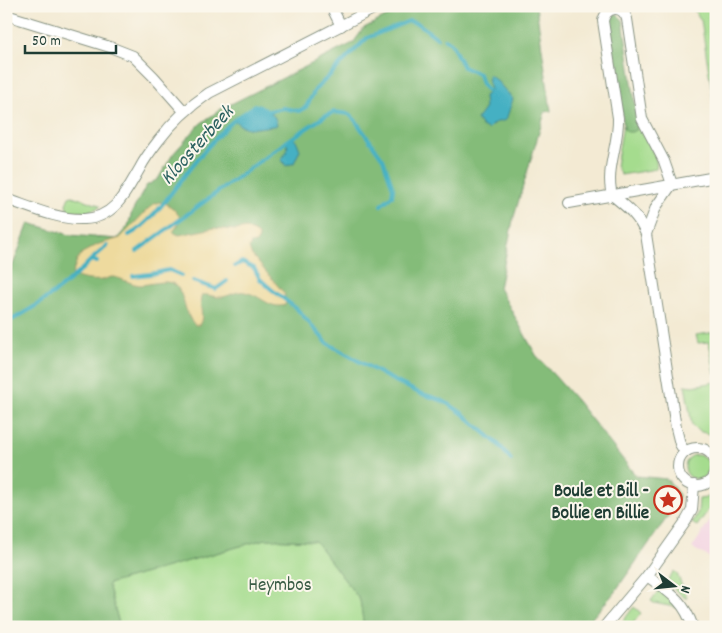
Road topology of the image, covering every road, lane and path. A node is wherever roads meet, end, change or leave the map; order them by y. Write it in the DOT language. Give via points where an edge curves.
graph roads {
  1 [pos="331,6"];
  2 [pos="379,6"];
  3 [pos="6,15"];
  4 [pos="340,26"];
  5 [pos="184,112"];
  6 [pos="716,177"];
  7 [pos="672,184"];
  8 [pos="612,195"];
  9 [pos="6,199"];
  10 [pos="568,203"];
  11 [pos="646,234"];
  12 [pos="685,452"];
  13 [pos="715,459"];
  14 [pos="694,485"];
  15 [pos="646,576"];
  16 [pos="604,627"];
  17 [pos="694,627"];
  1 -- 4 [label="street"];
  2 -- 4 [label="street"];
  3 -- 5 [label="street" via="133,56"];
  4 -- 5 [label="street" via="209,93"];
  5 -- 9 [label="street" via="149,154 125,196 110,211 88,219 72,219"];
  6 -- 7 [label="street"];
  7 -- 8 [label="street"];
  7 -- 8 [label="street" via="664,160 642,119 628,19 620,10 612,9 603,21 618,125 610,172"];
  7 -- 11 [label="street" via="656,207"];
  8 -- 10 [label="street"];
  8 -- 11 [label="street" via="633,211"];
  11 -- 12 [label="street" via="676,428"];
  12 -- 13 [label="street" via="701,448"];
  12 -- 14 [label="street" via="679,461 679,472 685,482"];
  13 -- 14 [label="street" via="716,470 710,480"];
  14 -- 15 [label="street" via="690,514"];
  15 -- 16 [label="street"];
  15 -- 17 [label="street" via="680,601"];
}
